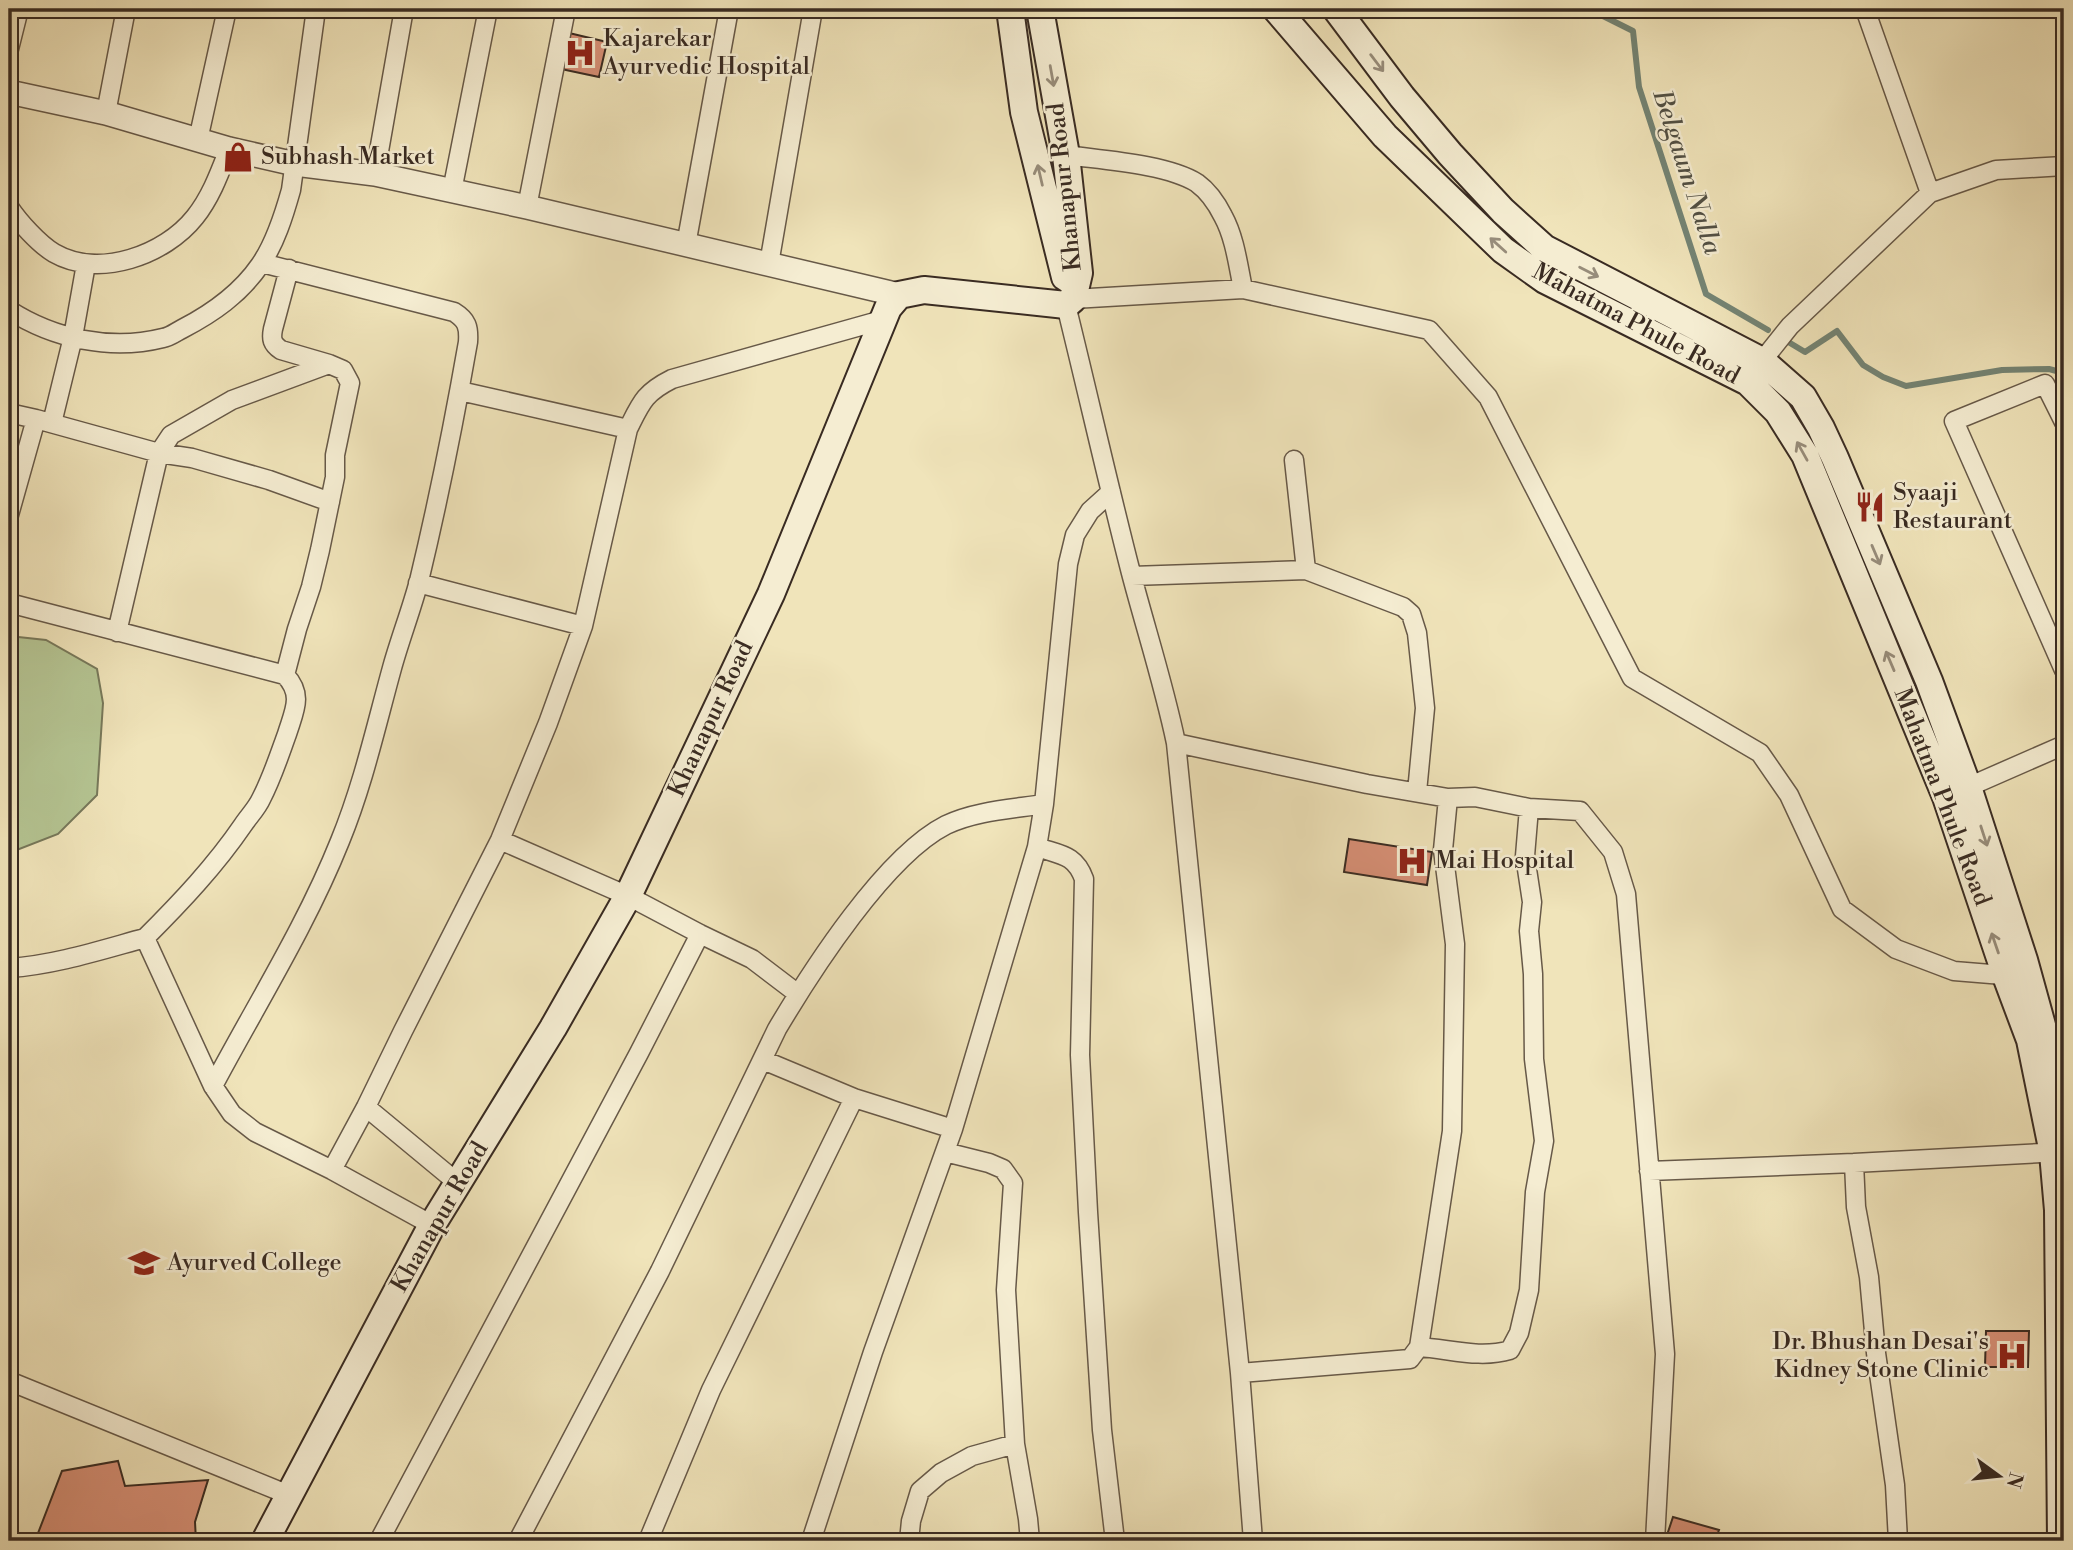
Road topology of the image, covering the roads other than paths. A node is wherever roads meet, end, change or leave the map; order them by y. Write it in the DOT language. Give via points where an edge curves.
graph roads {
  1 [pos="19,9"];
  2 [pos="126,9"];
  3 [pos="227,9"];
  4 [pos="316,9"];
  5 [pos="404,9"];
  6 [pos="488,9"];
  7 [pos="566,9"];
  8 [pos="729,9"];
  9 [pos="813,9"];
  10 [pos="1010,9"];
  11 [pos="1040,9"];
  12 [pos="1276,9"];
  13 [pos="1336,9"];
  14 [pos="1865,9"];
  15 [pos="9,49"];
  16 [pos="9,92"];
  17 [pos="106,113"];
  18 [pos="198,140"];
  19 [pos="229,149"];
  20 [pos="1066,155"];
  21 [pos="295,164"];
  22 [pos="2064,166"];
  23 [pos="376,174"];
  24 [pos="452,191"];
  25 [pos="1930,193"];
  26 [pos="9,207"];
  27 [pos="527,207"];
  28 [pos="686,245"];
  29 [pos="262,262"];
  30 [pos="86,264"];
  31 [pos="769,264"];
  32 [pos="289,269"];
  33 [pos="1243,289"];
  34 [pos="899,295"];
  35 [pos="1071,296"];
  36 [pos="9,310"];
  37 [pos="882,320"];
  38 [pos="73,338"];
  39 [pos="1762,361"];
  40 [pos="329,364"];
  41 [pos="460,391"];
  42 [pos="9,413"];
  43 [pos="44,421"];
  44 [pos="2064,422"];
  45 [pos="628,429"];
  46 [pos="159,453"];
  47 [pos="1294,460"];
  48 [pos="1111,492"];
  49 [pos="330,502"];
  50 [pos="9,515"];
  51 [pos="1306,569"];
  52 [pos="1132,576"];
  53 [pos="418,583"];
  54 [pos="9,603"];
  55 [pos="583,626"];
  56 [pos="117,632"];
  57 [pos="2064,670"];
  58 [pos="285,675"];
  59 [pos="1176,743"];
  60 [pos="2064,745"];
  61 [pos="1417,792"];
  62 [pos="1957,792"];
  63 [pos="1448,798"];
  64 [pos="1044,804"];
  65 [pos="1529,808"];
  66 [pos="500,840"];
  67 [pos="1037,847"];
  68 [pos="628,896"];
  69 [pos="700,934"];
  70 [pos="145,938"];
  71 [pos="9,968"];
  72 [pos="2017,976"];
  73 [pos="798,994"];
  74 [pos="763,1060"];
  75 [pos="213,1087"];
  76 [pos="854,1098"];
  77 [pos="2064,1105"];
  78 [pos="366,1107"];
  79 [pos="953,1129"];
  80 [pos="945,1152"];
  81 [pos="2059,1153"];
  82 [pos="1854,1163"];
  83 [pos="332,1170"];
  84 [pos="1650,1171"];
  85 [pos="459,1184"];
  86 [pos="432,1226"];
  87 [pos="1419,1347"];
  88 [pos="1240,1373"];
  89 [pos="9,1381"];
  90 [pos="1015,1444"];
  91 [pos="289,1495"];
  92 [pos="265,1541"];
  93 [pos="379,1541"];
  94 [pos="518,1541"];
  95 [pos="648,1541"];
  96 [pos="811,1541"];
  97 [pos="909,1541"];
  98 [pos="1030,1541"];
  99 [pos="1115,1541"];
  100 [pos="1253,1541"];
  101 [pos="1655,1541"];
  102 [pos="1898,1541"];
  103 [pos="2060,1541"];
  1 -- 15 [label="street"];
  2 -- 17 [label="street"];
  3 -- 18 [label="street"];
  4 -- 21 [label="street"];
  5 -- 23 [label="street"];
  6 -- 24 [label="street"];
  7 -- 27 [label="street"];
  8 -- 28 [label="street"];
  9 -- 31 [label="street"];
  35 -- 10 [label="main road, one-way" via="1024,112"];
  11 -- 20 [label="main road, Khanapur Road, one-way"];
  62 -- 12 [label="main road, Mahatma Phule Road, one-way" via="1805,456 1778,412 1748,382 1545,281 1503,250 1385,136"];
  13 -- 39 [label="main road, Mahatma Phule Road, one-way" via="1450,154 1544,248"];
  14 -- 25 [label="street"];
  16 -- 17 [label="street"];
  17 -- 18 [label="street"];
  18 -- 19 [label="street"];
  19 -- 21 [label="street"];
  19 -- 30 [label="street" via="195,217 168,242 136,259"];
  20 -- 33 [label="street" via="1176,173 1198,184 1224,217"];
  20 -- 35 [label="main road, Khanapur Road" via="1079,272"];
  21 -- 23 [label="street"];
  21 -- 29 [label="street" via="284,213"];
  22 -- 25 [label="street" via="1996,170"];
  23 -- 24 [label="street"];
  24 -- 27 [label="street"];
  25 -- 39 [label="street" via="1790,326"];
  26 -- 30 [label="street" via="54,253"];
  27 -- 28 [label="street"];
  28 -- 31 [label="street"];
  29 -- 32 [label="street"];
  29 -- 38 [label="street" via="243,288 206,317 165,338 120,345"];
  30 -- 38 [label="street"];
  31 -- 34 [label="street"];
  32 -- 40 [label="street" via="271,339 281,350"];
  32 -- 41 [label="street" via="464,318 468,342"];
  33 -- 35 [label="street"];
  33 -- 72 [label="street" via="1429,330 1488,397 1632,678 1760,753 1789,795 1842,909 1896,949 1954,971"];
  34 -- 35 [label="main road, Khanapur Road" via="924,290"];
  34 -- 37 [label="main road, Khanapur Road"];
  35 -- 48 [label="street"];
  36 -- 38 [label="street" via="25,321"];
  37 -- 45 [label="street" via="671,379 642,400"];
  37 -- 68 [label="main road, Khanapur Road" via="771,594"];
  38 -- 43 [label="street"];
  39 -- 62 [label="main road, Mahatma Phule Road, one-way" via="1803,397 1821,428 1923,669"];
  40 -- 46 [label="street" via="223,405 171,435"];
  40 -- 49 [label="street" via="343,370 350,383"];
  41 -- 45 [label="street"];
  41 -- 53 [label="street"];
  42 -- 43 [label="street"];
  43 -- 46 [label="street"];
  43 -- 50 [label="street"];
  44 -- 57 [label="street" via="2045,384 1954,421"];
  45 -- 55 [label="street"];
  46 -- 49 [label="street" via="192,458"];
  46 -- 56 [label="street"];
  47 -- 51 [label="street"];
  48 -- 52 [label="street"];
  48 -- 64 [label="street" via="1090,511 1075,535 1068,564"];
  49 -- 58 [label="street"];
  51 -- 52 [label="street"];
  51 -- 61 [label="street" via="1411,614 1425,708"];
  52 -- 59 [label="street"];
  53 -- 55 [label="street"];
  53 -- 75 [label="street" via="373,745 341,839 282,962"];
  54 -- 56 [label="street"];
  55 -- 66 [label="street"];
  56 -- 58 [label="street"];
  58 -- 70 [label="street" via="297,694 296,708 261,800 228,848"];
  59 -- 61 [label="street"];
  59 -- 88 [label="street"];
  60 -- 62 [label="street"];
  61 -- 63 [label="street"];
  62 -- 72 [label="main road, Mahatma Phule Road"];
  63 -- 65 [label="street" via="1475,797"];
  63 -- 87 [label="street" via="1443,850 1455,944 1452,1131"];
  64 -- 67 [label="street"];
  64 -- 73 [label="street" via="945,825 908,852 862,904"];
  65 -- 84 [label="street" via="1580,811 1613,852 1626,894"];
  65 -- 87 [label="street" via="1525,856 1532,902 1534,1059 1544,1141 1535,1192 1529,1290 1519,1333 1510,1349 1495,1354"];
  66 -- 68 [label="street"];
  66 -- 78 [label="street"];
  67 -- 79 [label="street"];
  67 -- 99 [label="street" via="1071,858 1084,879 1080,1055 1101,1417"];
  68 -- 69 [label="street"];
  68 -- 85 [label="main road, Khanapur Road"];
  69 -- 73 [label="street" via="752,958"];
  69 -- 93 [label="street"];
  70 -- 71 [label="street"];
  70 -- 75 [label="street"];
  72 -- 77 [label="main road, Mahatma Phule Road"];
  72 -- 81 [label="main road, Mahatma Phule Road"];
  73 -- 74 [label="street"];
  74 -- 76 [label="street"];
  74 -- 94 [label="street" via="660,1270"];
  75 -- 83 [label="street" via="232,1114 255,1132"];
  76 -- 79 [label="street"];
  76 -- 95 [label="street" via="711,1390"];
  78 -- 83 [label="street"];
  78 -- 85 [label="street"];
  79 -- 80 [label="street"];
  80 -- 90 [label="street" via="1003,1169 1013,1183 1006,1290"];
  80 -- 96 [label="street"];
  81 -- 82 [label="street"];
  81 -- 103 [label="main road, Mahatma Phule Road"];
  82 -- 84 [label="street"];
  82 -- 102 [label="street"];
  83 -- 86 [label="street"];
  84 -- 101 [label="street" via="1665,1354"];
  85 -- 86 [label="main road, Khanapur Road"];
  86 -- 91 [label="main road, Khanapur Road"];
  87 -- 88 [label="street" via="1410,1359"];
  88 -- 100 [label="street"];
  89 -- 91 [label="street"];
  90 -- 97 [label="street" via="972,1456 920,1491"];
  90 -- 98 [label="street"];
  91 -- 92 [label="main road, Khanapur Road"];
}
